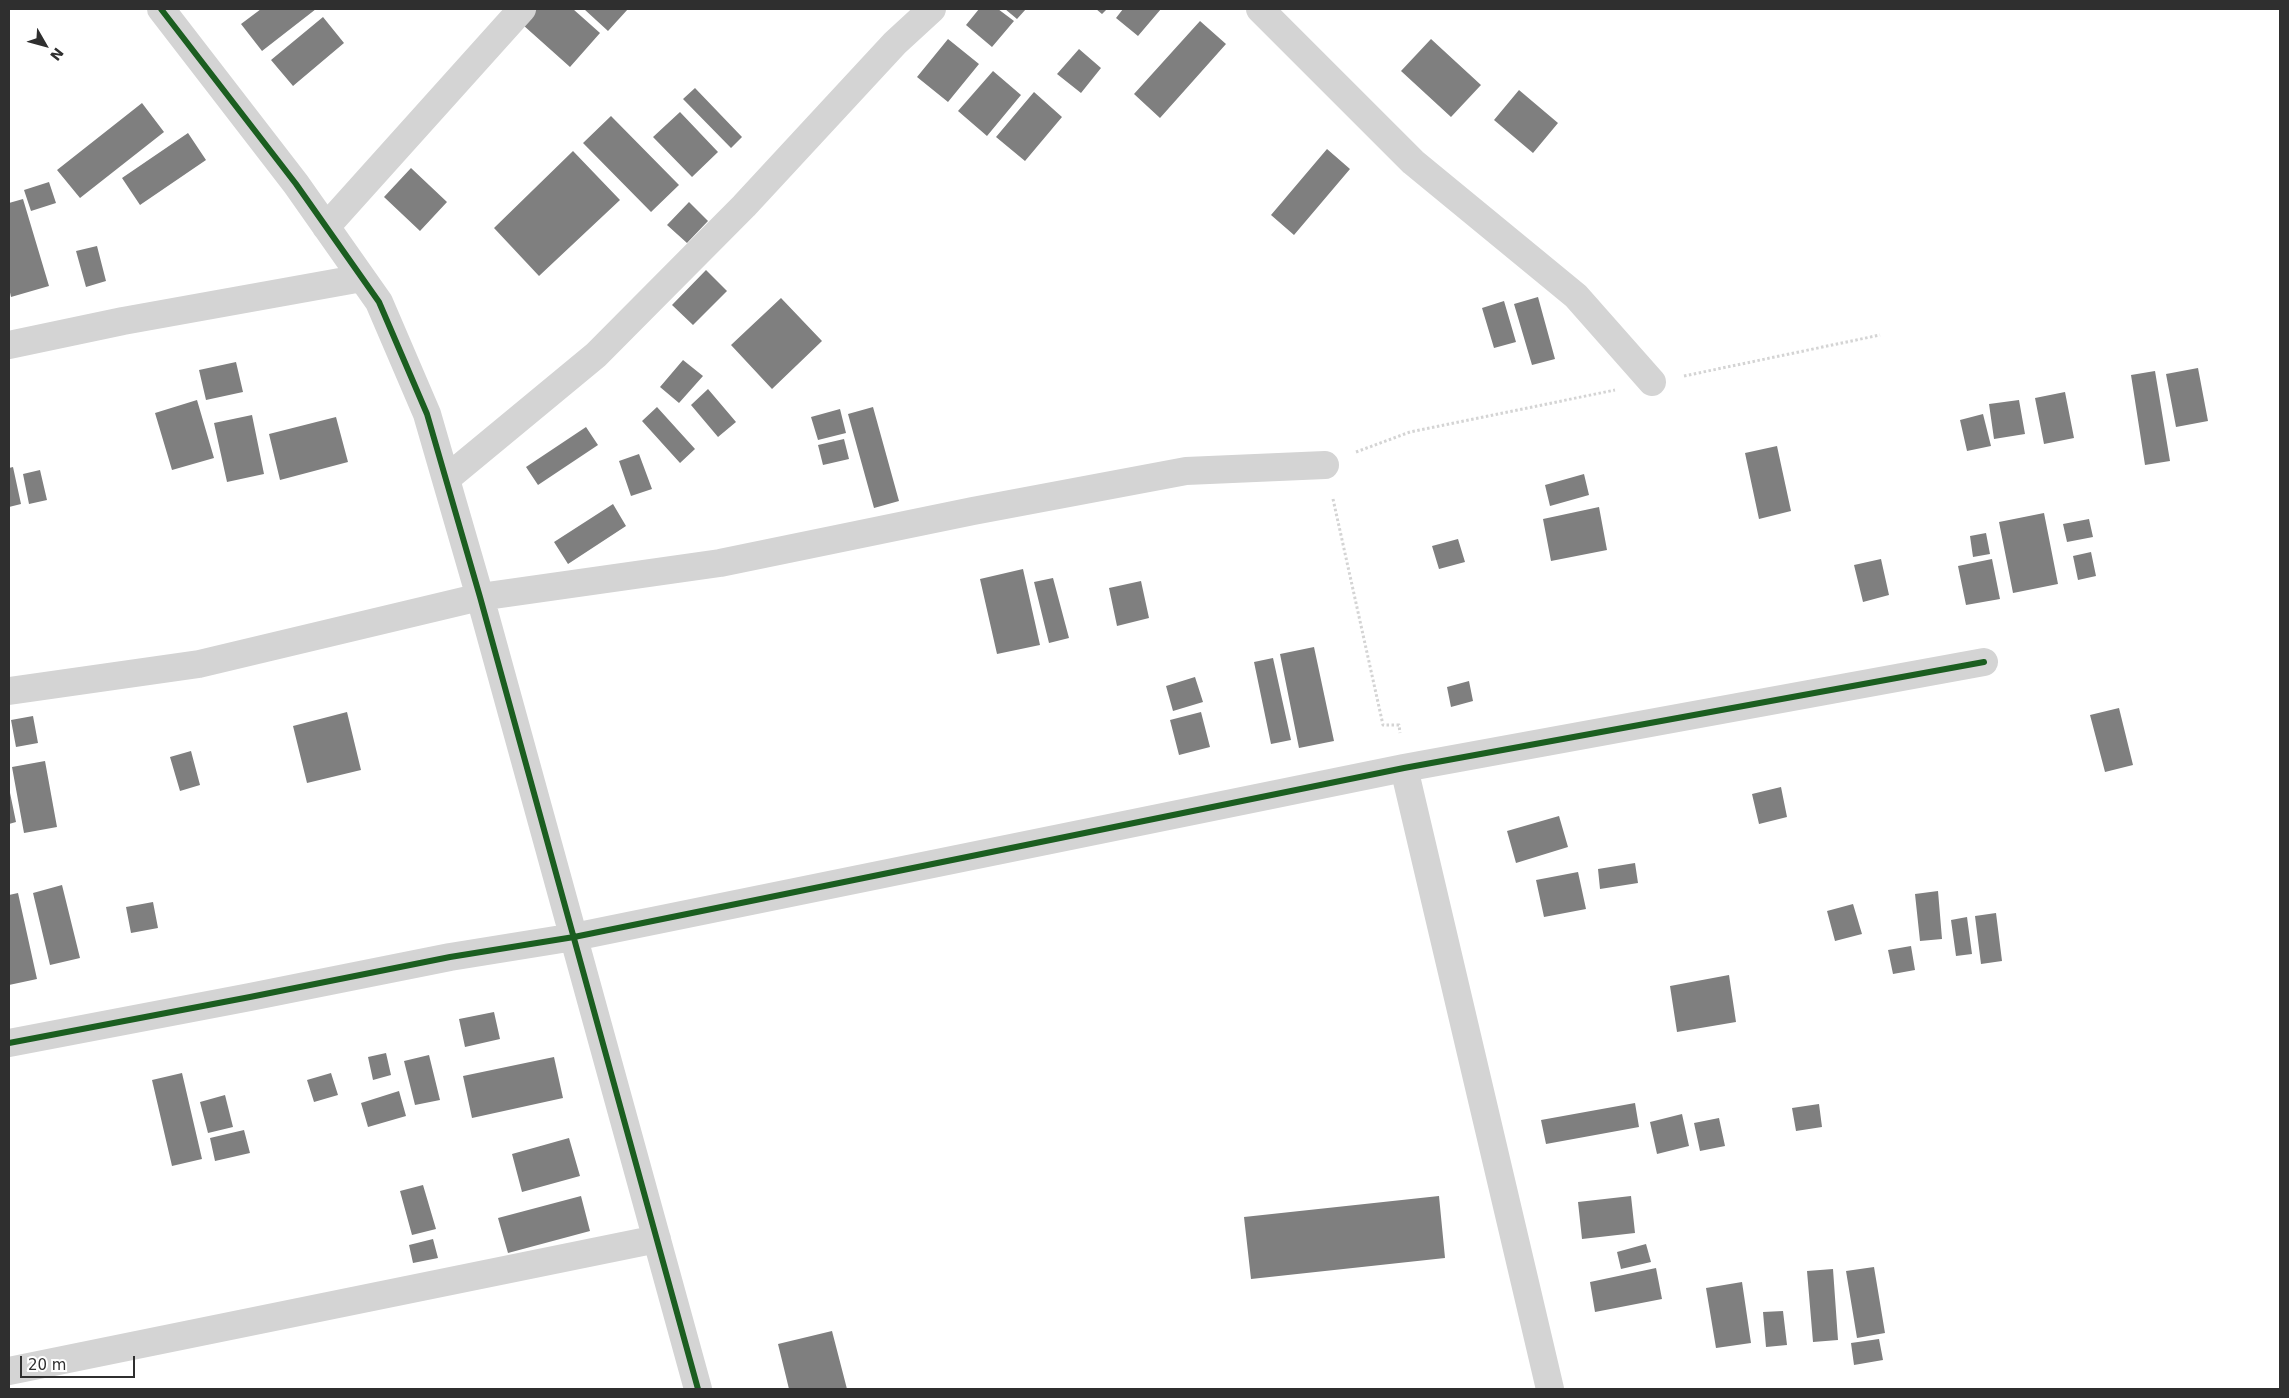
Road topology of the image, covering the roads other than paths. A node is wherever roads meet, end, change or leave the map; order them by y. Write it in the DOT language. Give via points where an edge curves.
graph roads {
  1 [pos="161,9"];
  2 [pos="522,9"];
  3 [pos="932,9"];
  4 [pos="1260,9"];
  5 [pos="326,226"];
  6 [pos="362,278"];
  7 [pos="9,346"];
  8 [pos="1652,382"];
  9 [pos="1325,464"];
  10 [pos="446,479"];
  11 [pos="480,597"];
  12 [pos="1984,662"];
  13 [pos="9,691"];
  14 [pos="1403,755"];
  15 [pos="574,937"];
  16 [pos="9,1043"];
  17 [pos="656,1239"];
  18 [pos="9,1371"];
  19 [pos="698,1389"];
  20 [pos="1550,1389"];
  1 -- 5 [label="street"];
  2 -- 5 [label="street"];
  3 -- 10 [label="street" via="895,43 744,206 596,355"];
  4 -- 8 [label="street" via="1413,162 1576,296"];
  5 -- 6 [label="street"];
  6 -- 7 [label="street" via="123,321"];
  6 -- 10 [label="street" via="379,302 427,414"];
  9 -- 11 [label="street" via="1186,471 720,562"];
  10 -- 11 [label="street"];
  11 -- 13 [label="street" via="199,664"];
  11 -- 15 [label="street"];
  12 -- 14 [label="street"];
  14 -- 15 [label="street"];
  14 -- 20 [label="street"];
  15 -- 16 [label="street" via="450,956"];
  15 -- 17 [label="street"];
  17 -- 18 [label="street"];
  17 -- 19 [label="street"];
}
